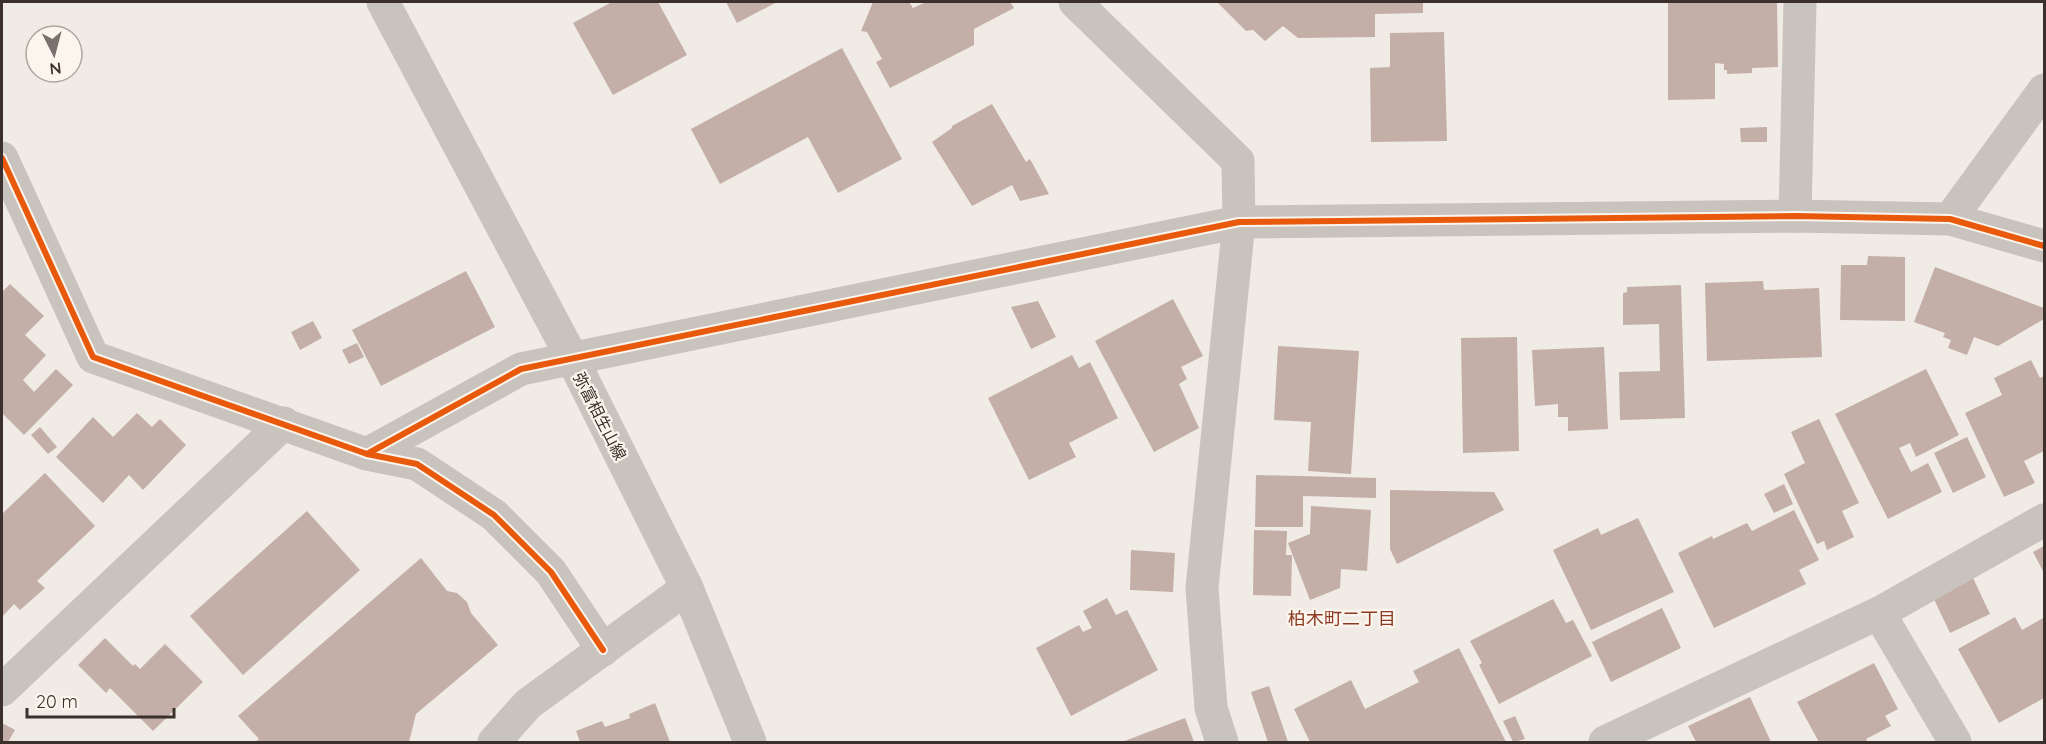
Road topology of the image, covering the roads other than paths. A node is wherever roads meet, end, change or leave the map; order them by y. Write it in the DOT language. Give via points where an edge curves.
graph roads {
  1 [pos="383,2"];
  2 [pos="1075,2"];
  3 [pos="1800,2"];
  4 [pos="2044,90"];
  5 [pos="2,159"];
  6 [pos="11,207"];
  7 [pos="1795,216"];
  8 [pos="1950,219"];
  9 [pos="1239,222"];
  10 [pos="2044,246"];
  11 [pos="572,358"];
  12 [pos="284,423"];
  13 [pos="367,454"];
  14 [pos="2044,520"];
  15 [pos="687,588"];
  16 [pos="1879,613"];
  17 [pos="603,650"];
  18 [pos="2,690"];
  19 [pos="494,742"];
  20 [pos="750,742"];
  21 [pos="1222,742"];
  22 [pos="1605,742"];
  23 [pos="1955,742"];
  1 -- 11 [label="street, 弥富相生山線"];
  2 -- 9 [label="street" via="1238,161"];
  3 -- 7 [label="street"];
  4 -- 8 [label="street"];
  5 -- 6 [label="street"];
  6 -- 12 [label="street" via="93,357"];
  7 -- 8 [label="street"];
  7 -- 9 [label="street"];
  8 -- 10 [label="street"];
  9 -- 11 [label="street"];
  9 -- 21 [label="street" via="1202,588 1211,708"];
  11 -- 13 [label="street" via="521,369"];
  11 -- 15 [label="street, 弥富相生山線"];
  12 -- 13 [label="street"];
  12 -- 18 [label="street"];
  13 -- 17 [label="street" via="417,464 494,515 551,572"];
  14 -- 16 [label="street"];
  15 -- 17 [label="street"];
  15 -- 20 [label="street, 弥富相生山線"];
  16 -- 22 [label="street"];
  16 -- 23 [label="street"];
  17 -- 19 [label="street" via="528,704"];
}
